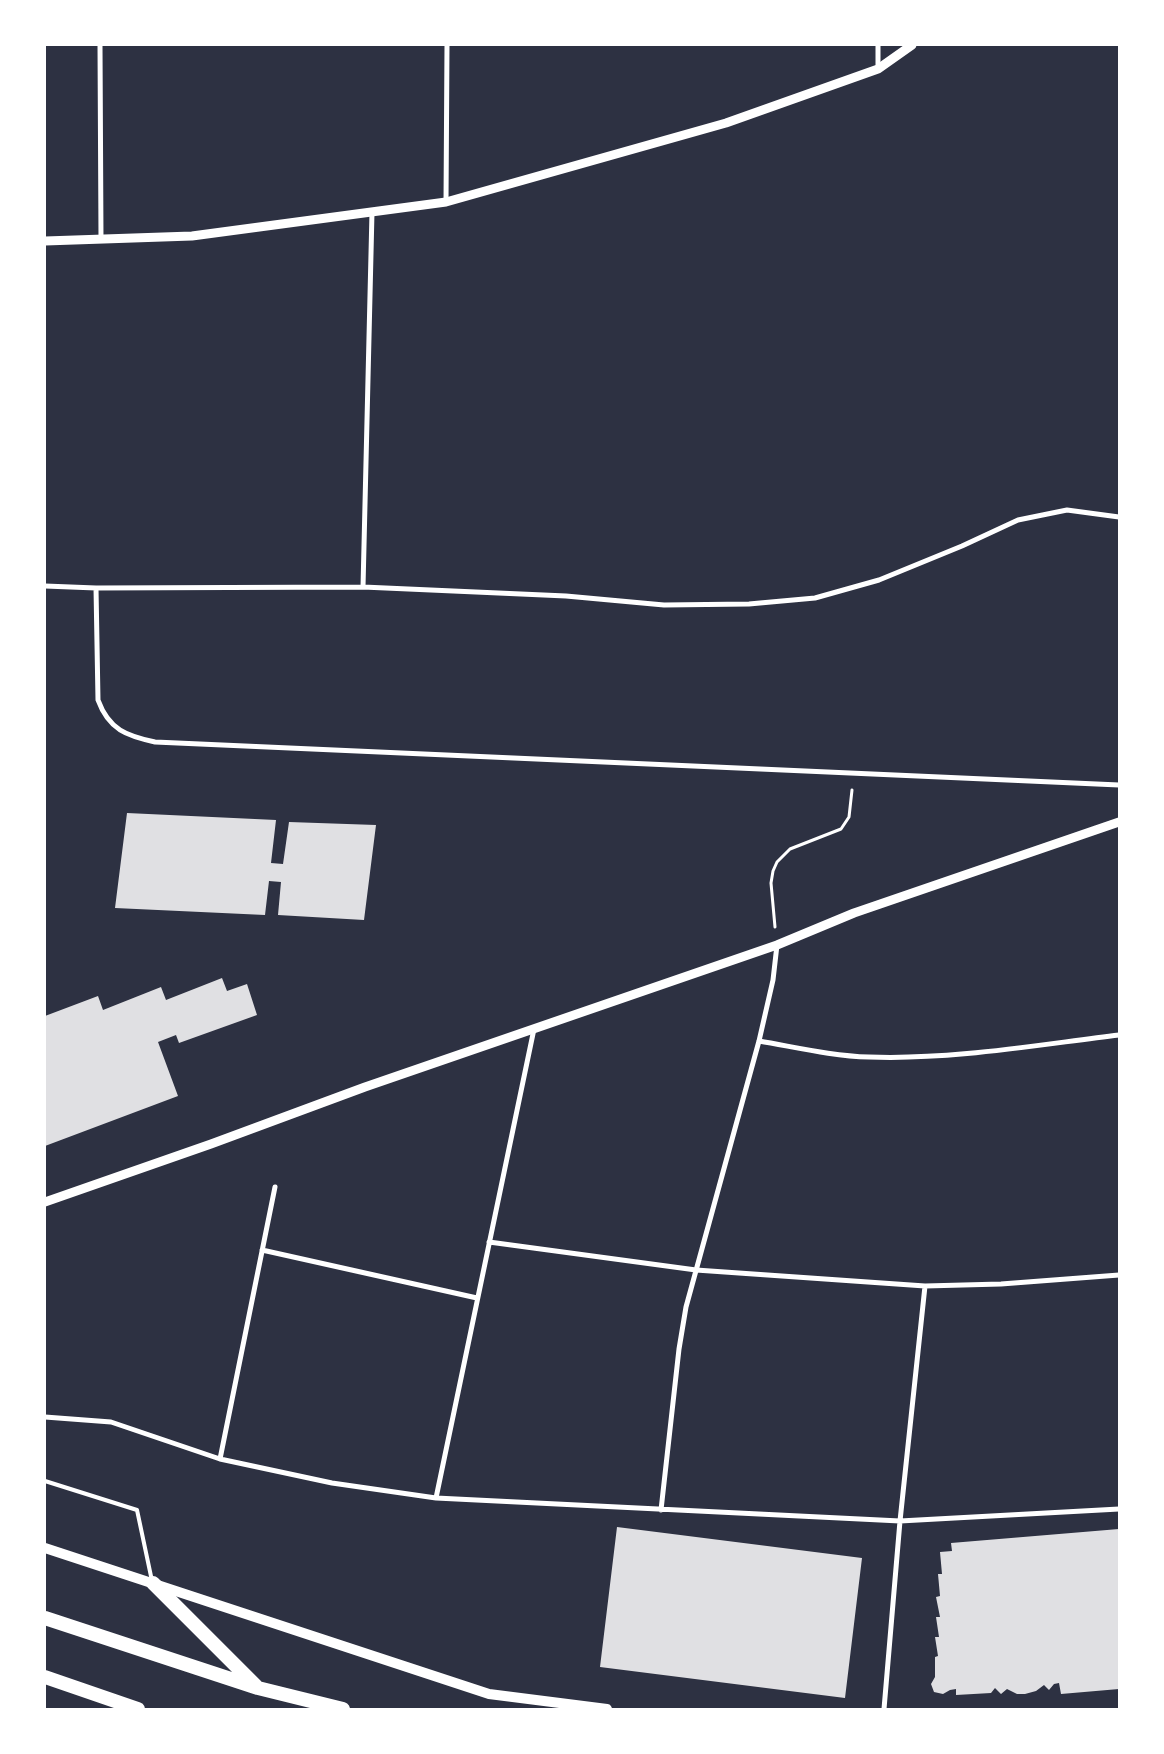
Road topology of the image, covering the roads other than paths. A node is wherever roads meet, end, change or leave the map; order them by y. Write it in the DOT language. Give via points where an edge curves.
graph roads {
  1 [pos="100,45"];
  2 [pos="447,45"];
  3 [pos="878,45"];
  4 [pos="912,45"];
  5 [pos="878,69"];
  6 [pos="446,202"];
  7 [pos="372,212"];
  8 [pos="102,240"];
  9 [pos="45,241"];
  10 [pos="1119,517"];
  11 [pos="45,586"];
  12 [pos="363,587"];
  13 [pos="96,588"];
  14 [pos="1119,785"];
  15 [pos="1119,822"];
  16 [pos="778,945"];
  17 [pos="534,1028"];
  18 [pos="1119,1035"];
  19 [pos="759,1041"];
  20 [pos="275,1187"];
  21 [pos="45,1202"];
  22 [pos="488,1242"];
  23 [pos="262,1250"];
  24 [pos="696,1270"];
  25 [pos="1119,1275"];
  26 [pos="925,1286"];
  27 [pos="477,1298"];
  28 [pos="45,1417"];
  29 [pos="220,1458"];
  30 [pos="45,1481"];
  31 [pos="436,1498"];
  32 [pos="1119,1509"];
  33 [pos="661,1510"];
  34 [pos="900,1521"];
  35 [pos="45,1548"];
  36 [pos="153,1583"];
  37 [pos="45,1618"];
  38 [pos="45,1677"];
  39 [pos="258,1688"];
  40 [pos="138,1709"];
  41 [pos="343,1709"];
  42 [pos="607,1709"];
  43 [pos="884,1709"];
  1 -- 8 [label="street"];
  2 -- 6 [label="street"];
  3 -- 5 [label="street"];
  4 -- 5 [label="street"];
  5 -- 6 [label="street" via="726,123"];
  6 -- 7 [label="street"];
  7 -- 8 [label="street" via="192,236"];
  7 -- 12 [label="street"];
  8 -- 9 [label="street"];
  10 -- 12 [label="street" via="1067,510 1018,520 879,580 815,598 758,603 664,604"];
  11 -- 13 [label="street"];
  12 -- 13 [label="street"];
  13 -- 14 [label="street" via="98,700 114,727 134,737 155,742"];
  15 -- 16 [label="street" via="854,913"];
  16 -- 17 [label="street"];
  16 -- 19 [label="street" via="774,980"];
  17 -- 21 [label="street"];
  17 -- 22 [label="street"];
  18 -- 19 [label="street" via="967,1054 900,1058 836,1054"];
  19 -- 24 [label="street"];
  20 -- 23 [label="street"];
  22 -- 24 [label="street"];
  22 -- 27 [label="street"];
  23 -- 27 [label="street"];
  23 -- 29 [label="street"];
  24 -- 26 [label="street"];
  24 -- 33 [label="street" via="679,1349"];
  25 -- 26 [label="street"];
  26 -- 34 [label="street"];
  27 -- 31 [label="street"];
  28 -- 29 [label="street" via="111,1422"];
  29 -- 31 [label="street" via="332,1483"];
  30 -- 36 [label="lane" via="137,1510"];
  31 -- 33 [label="street"];
  32 -- 34 [label="street"];
  33 -- 34 [label="street"];
  34 -- 43 [label="street"];
  35 -- 36 [label="main road"];
  36 -- 39 [label="highway"];
  36 -- 42 [label="main road" via="489,1694"];
  37 -- 39 [label="highway"];
  38 -- 40 [label="highway"];
  39 -- 41 [label="highway"];
}
